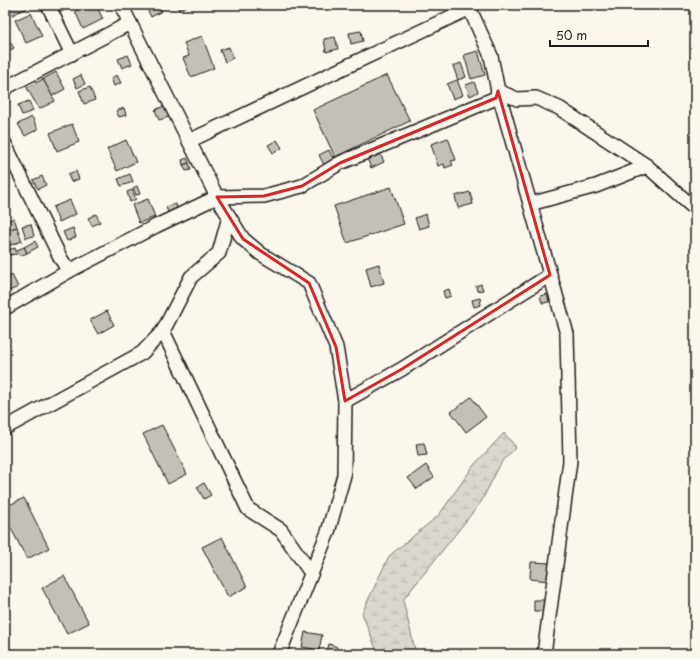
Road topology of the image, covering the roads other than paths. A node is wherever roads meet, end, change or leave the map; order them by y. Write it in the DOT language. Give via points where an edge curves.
graph roads {
  1 [pos="48,5"];
  2 [pos="121,5"];
  3 [pos="469,7"];
  4 [pos="130,22"];
  5 [pos="72,54"];
  6 [pos="5,88"];
  7 [pos="498,91"];
  8 [pos="189,141"];
  9 [pos="5,144"];
  10 [pos="647,166"];
  11 [pos="217,197"];
  12 [pos="530,204"];
  13 [pos="695,209"];
  14 [pos="229,216"];
  15 [pos="69,271"];
  16 [pos="550,275"];
  17 [pos="5,308"];
  18 [pos="163,331"];
  19 [pos="345,401"];
  20 [pos="5,428"];
  21 [pos="311,573"];
  22 [pos="279,654"];
  23 [pos="544,654"];
  1 -- 5 [label="street"];
  2 -- 4 [label="street"];
  3 -- 7 [label="street" via="491,56"];
  3 -- 8 [label="street"];
  4 -- 5 [label="street"];
  4 -- 8 [label="street"];
  5 -- 6 [label="street"];
  7 -- 10 [label="street" via="517,99 536,98 560,108"];
  7 -- 11 [label="street" via="496,98 340,163 302,186 264,196"];
  7 -- 12 [label="street"];
  8 -- 11 [label="street"];
  9 -- 15 [label="street"];
  10 -- 12 [label="street" via="596,186"];
  10 -- 13 [label="street"];
  11 -- 14 [label="street"];
  11 -- 15 [label="street"];
  12 -- 16 [label="street"];
  14 -- 18 [label="street" via="219,253 191,277"];
  14 -- 19 [label="street" via="243,239 261,254 309,283 336,347"];
  15 -- 17 [label="street"];
  16 -- 19 [label="street" via="402,369"];
  16 -- 23 [label="street" via="567,334 570,461"];
  18 -- 20 [label="street" via="142,353"];
  18 -- 21 [label="street" via="248,509 281,530"];
  19 -- 21 [label="street" via="344,475 328,532"];
  21 -- 22 [label="street"];
}
